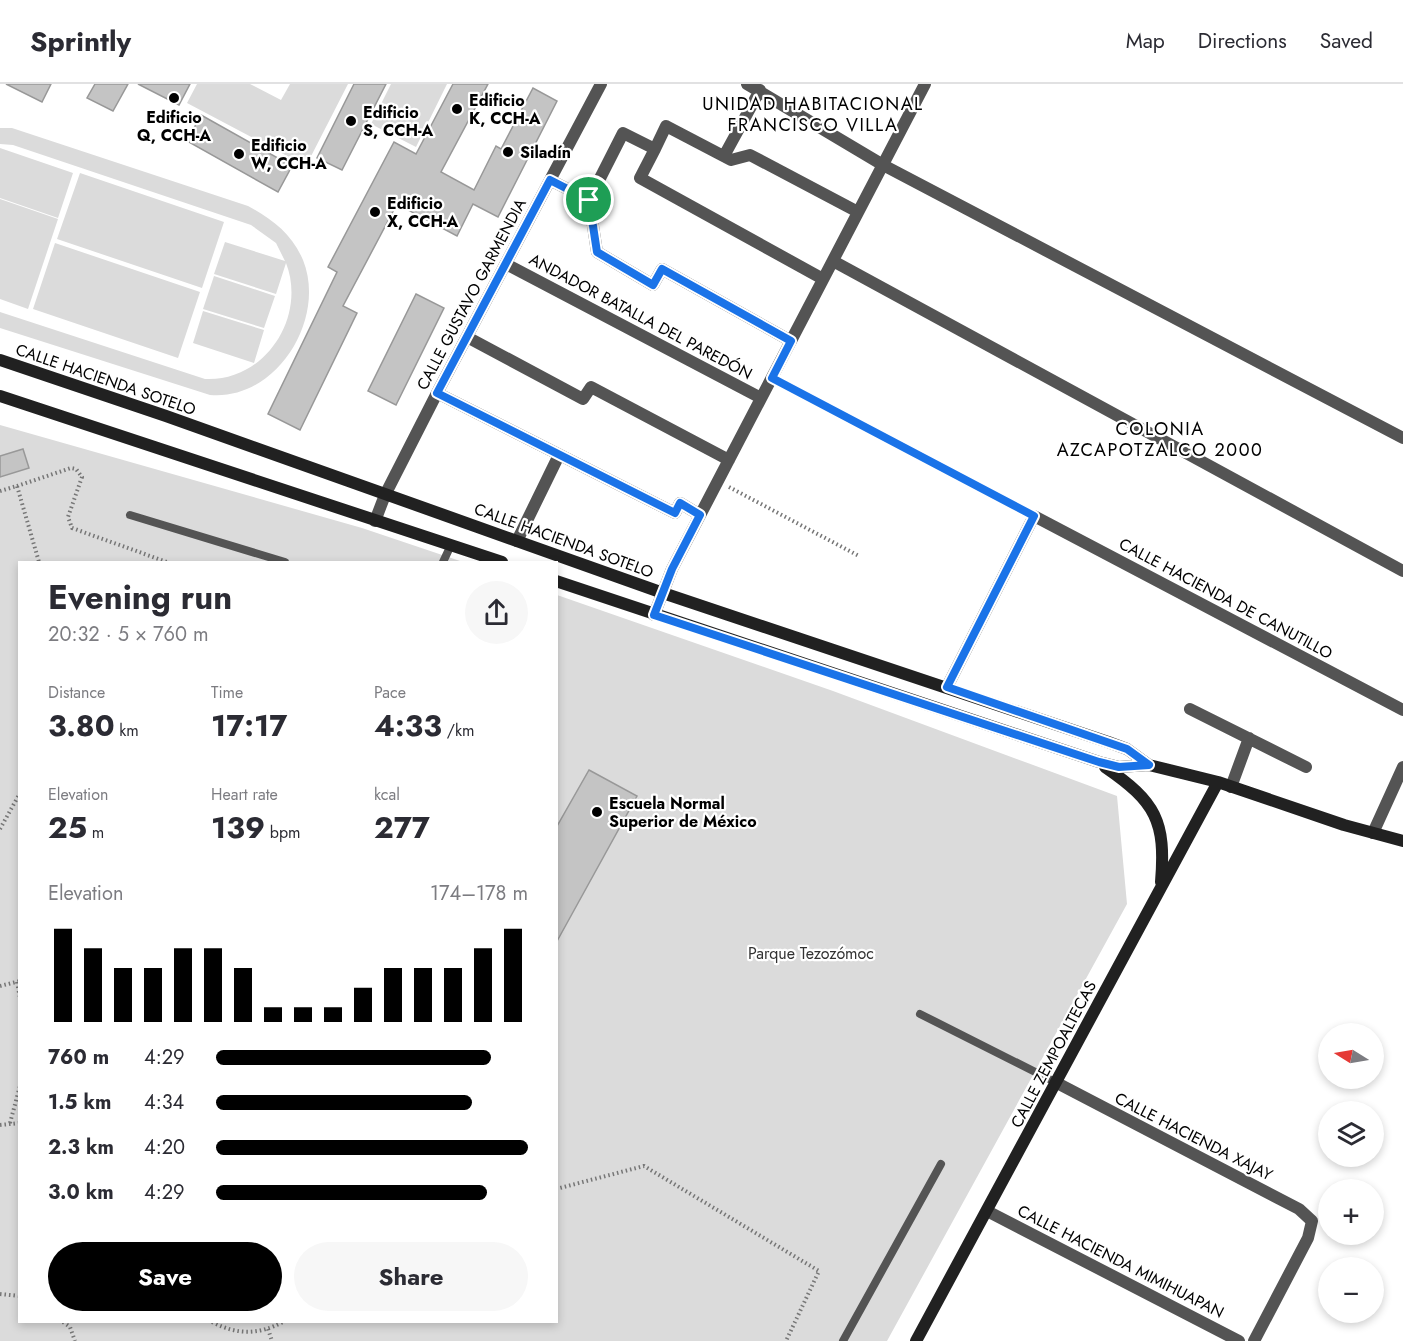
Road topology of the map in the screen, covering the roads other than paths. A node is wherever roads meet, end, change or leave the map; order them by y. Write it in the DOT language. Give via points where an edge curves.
graph roads {
  1 [pos="601,84"];
  2 [pos="747,84"];
  3 [pos="925,84"];
  4 [pos="759,90"];
  5 [pos="655,149"];
  6 [pos="724,156"];
  7 [pos="883,165"];
  8 [pos="550,180"];
  9 [pos="589,200"];
  10 [pos="858,212"];
  11 [pos="833,261"];
  12 [pos="506,264"];
  13 [pos="824,279"];
  14 [pos="467,337"];
  15 [pos="791,341"];
  16 [pos="0,360"];
  17 [pos="437,393"];
  18 [pos="0,396"];
  19 [pos="761,398"];
  20 [pos="1403,438"];
  21 [pos="560,455"];
  22 [pos="729,460"];
  23 [pos="385,495"];
  24 [pos="130,515"];
  25 [pos="700,515"];
  26 [pos="375,521"];
  27 [pos="517,541"];
  28 [pos="451,545"];
  29 [pos="282,561"];
  30 [pos="443,561"];
  31 [pos="499,561"];
  32 [pos="1403,571"];
  33 [pos="558,582"];
  34 [pos="663,593"];
  35 [pos="654,615"];
  36 [pos="947,687"];
  37 [pos="1190,709"];
  38 [pos="1403,710"];
  39 [pos="1249,738"];
  40 [pos="1099,762"];
  41 [pos="1149,765"];
  42 [pos="1306,767"];
  43 [pos="1403,767"];
  44 [pos="1218,782"];
  45 [pos="1231,787"];
  46 [pos="1373,833"];
  47 [pos="1403,842"];
  48 [pos="1161,886"];
  49 [pos="920,1014"];
  50 [pos="1057,1083"];
  51 [pos="941,1164"];
  52 [pos="987,1211"];
  53 [pos="843,1341"];
  54 [pos="918,1341"];
  55 [pos="1239,1341"];
  56 [pos="1254,1341"];
  1 -- 8 [label="street, CALLE GUSTAVO GARMENDIA"];
  2 -- 4 [label="street"];
  3 -- 7 [label="street"];
  4 -- 6 [label="street"];
  4 -- 7 [label="street"];
  5 -- 6 [label="street" via="666,126"];
  5 -- 9 [label="street" via="623,134"];
  5 -- 13 [label="street" via="640,178"];
  6 -- 10 [label="street" via="731,160 750,155"];
  7 -- 10 [label="street"];
  7 -- 20 [label="street"];
  8 -- 9 [label="street"];
  8 -- 12 [label="street, CALLE GUSTAVO GARMENDIA"];
  9 -- 15 [label="street" via="597,252 653,285 662,269"];
  10 -- 11 [label="street"];
  11 -- 13 [label="street"];
  11 -- 32 [label="street"];
  12 -- 14 [label="street, CALLE GUSTAVO GARMENDIA"];
  12 -- 19 [label="street, ANDADOR BATALLA DEL PAREDÓN"];
  13 -- 15 [label="street"];
  14 -- 17 [label="street, CALLE GUSTAVO GARMENDIA"];
  14 -- 22 [label="street" via="584,399 591,387"];
  15 -- 19 [label="street"];
  16 -- 23 [label="street, CALLE HACIENDA SOTELO"];
  17 -- 21 [label="street"];
  17 -- 23 [label="street, CALLE GUSTAVO GARMENDIA"];
  18 -- 26 [label="street"];
  19 -- 22 [label="street"];
  21 -- 25 [label="street" via="675,513 680,503"];
  21 -- 27 [label="street"];
  22 -- 25 [label="street"];
  23 -- 26 [label="street, CALLE GUSTAVO GARMENDIA"];
  23 -- 27 [label="street, CALLE HACIENDA SOTELO"];
  24 -- 29 [label="lane"];
  25 -- 34 [label="street"];
  26 -- 28 [label="street"];
  27 -- 34 [label="street, CALLE HACIENDA SOTELO"];
  28 -- 30 [label="lane"];
  28 -- 31 [label="street"];
  33 -- 35 [label="street, CALLE HACIENDA SOTELO"];
  34 -- 35 [label="street"];
  34 -- 36 [label="street, CALLE HACIENDA SOTELO"];
  35 -- 40 [label="street, CALLE HACIENDA SOTELO"];
  36 -- 38 [label="street, CALLE HACIENDA DE CANUTILLO" via="1034,516"];
  36 -- 41 [label="street, CALLE HACIENDA SOTELO" via="1127,749"];
  37 -- 39 [label="street"];
  39 -- 42 [label="street"];
  39 -- 45 [label="street"];
  40 -- 41 [label="street, CALLE HACIENDA SOTELO" via="1119,767"];
  40 -- 48 [label="street" via="1142,794 1157,819 1164,850"];
  41 -- 44 [label="street, CALLE HACIENDA SOTELO"];
  43 -- 46 [label="street"];
  44 -- 45 [label="street, CALLE HACIENDA SOTELO"];
  44 -- 48 [label="street, CALLE ZEMPOALTECAS"];
  45 -- 46 [label="street, CALLE HACIENDA SOTELO"];
  46 -- 47 [label="street, CALLE HACIENDA SOTELO"];
  48 -- 50 [label="street, CALLE ZEMPOALTECAS"];
  49 -- 50 [label="lane"];
  50 -- 52 [label="street, CALLE ZEMPOALTECAS"];
  50 -- 56 [label="street, CALLE HACIENDA XAJAY" via="1299,1209 1312,1221 1308,1238"];
  51 -- 53 [label="lane"];
  52 -- 54 [label="street, CALLE ZEMPOALTECAS"];
  52 -- 55 [label="street, CALLE HACIENDA MIMIHUAPAN"];
}
